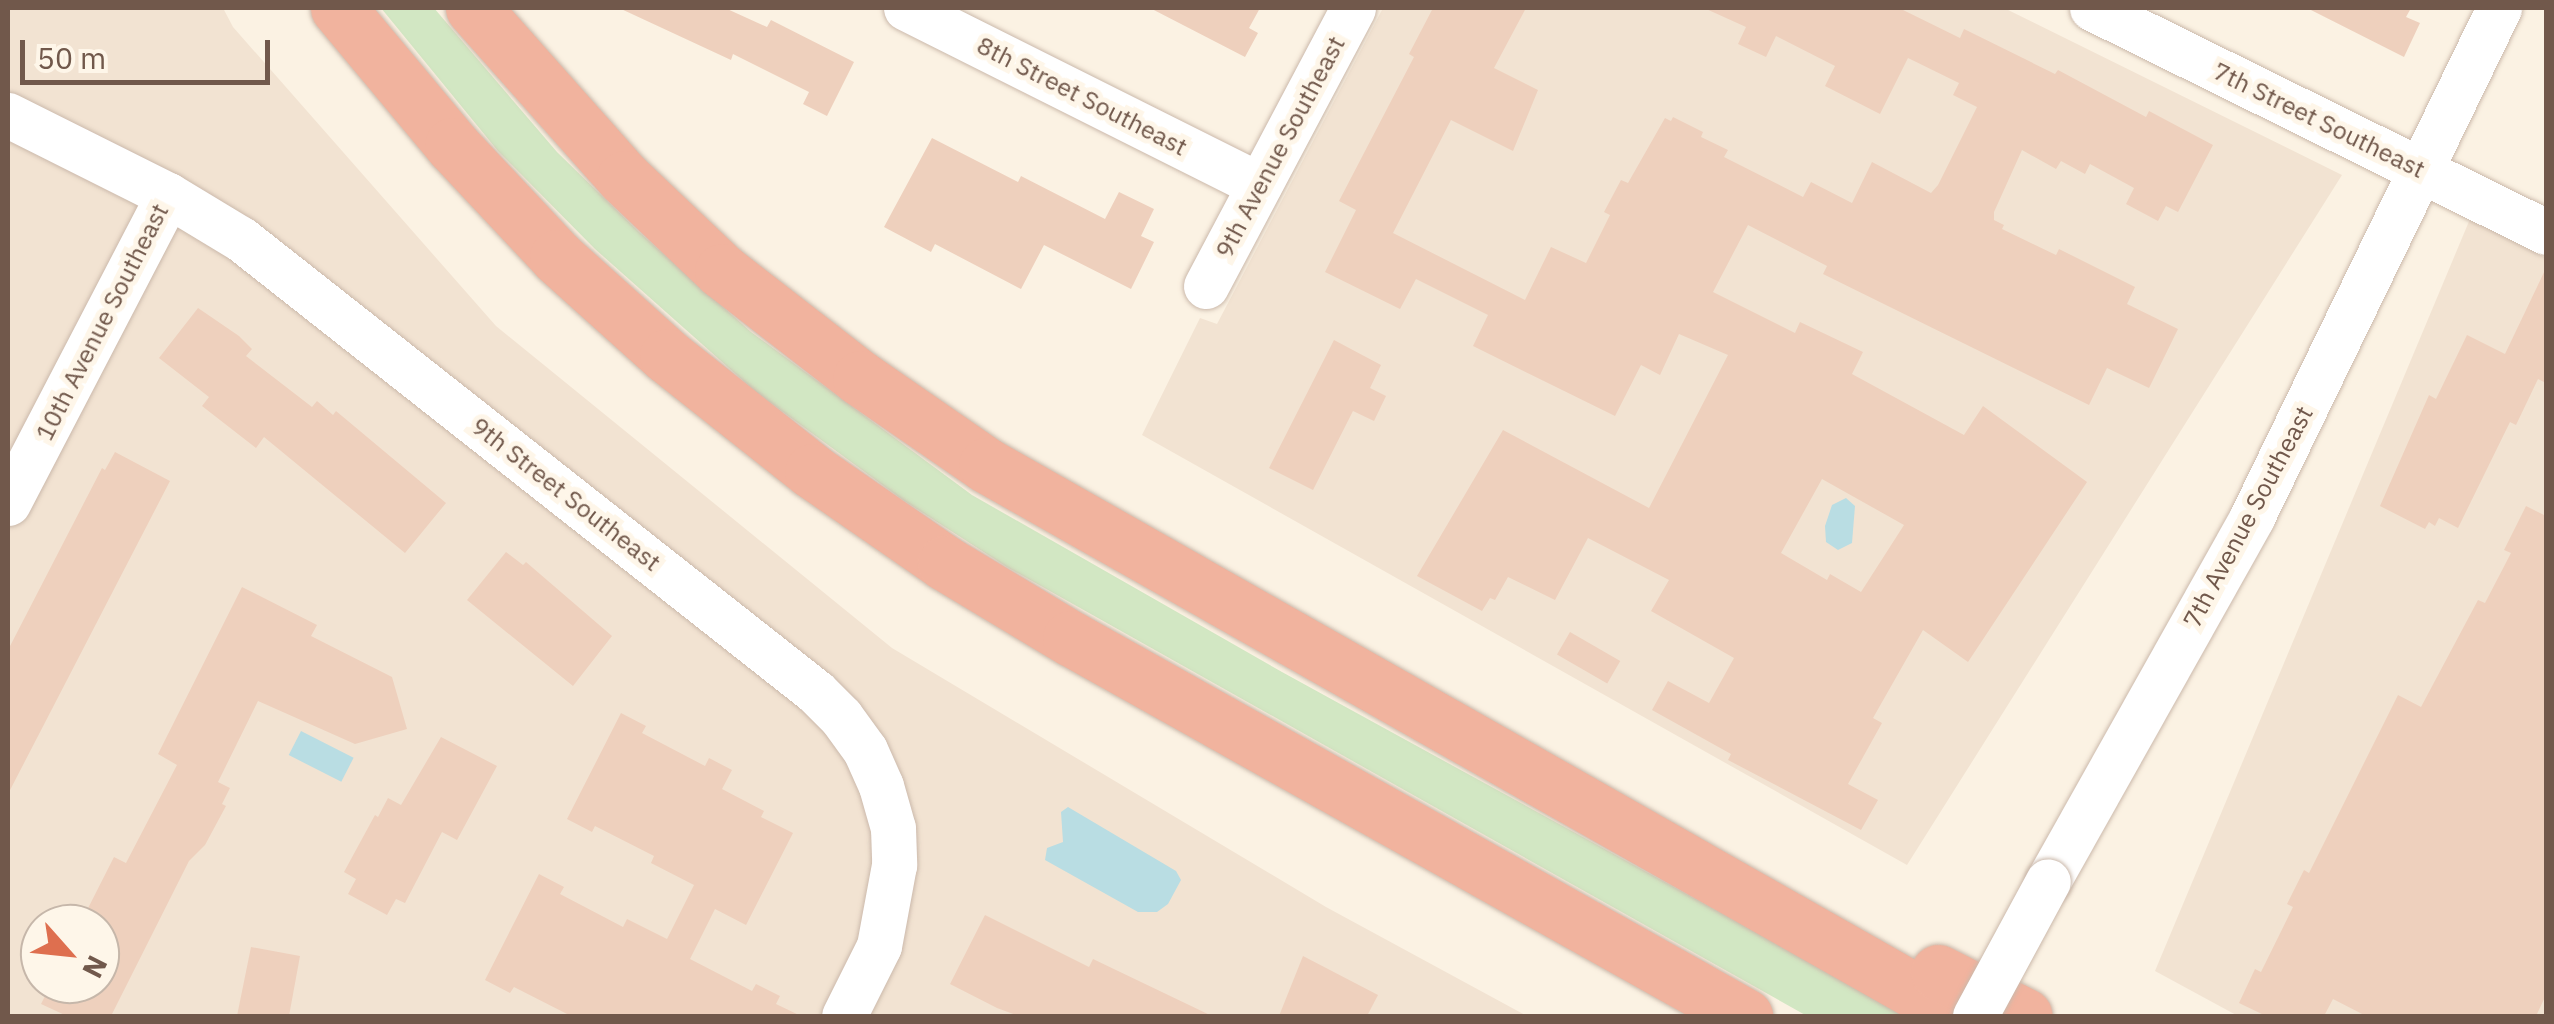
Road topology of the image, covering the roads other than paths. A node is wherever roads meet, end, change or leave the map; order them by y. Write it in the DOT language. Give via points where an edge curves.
graph roads {
  1 [pos="338,8"];
  2 [pos="474,8"];
  3 [pos="906,8"];
  4 [pos="1353,8"];
  5 [pos="2092,8"];
  6 [pos="2500,8"];
  7 [pos="8,115"];
  8 [pos="2422,170"];
  9 [pos="1259,185"];
  10 [pos="168,195"];
  11 [pos="2546,232"];
  12 [pos="1206,286"];
  13 [pos="8,503"];
  14 [pos="1440,723"];
  15 [pos="1397,821"];
  16 [pos="844,1016"];
  17 [pos="1682,1016"];
  18 [pos="1745,1016"];
  19 [pos="1959,1016"];
  20 [pos="1975,1016"];
  21 [pos="2025,1016"];
  1 -- 15 [label="highway" via="557,257 667,356 812,471 944,563"];
  2 -- 14 [label="highway" via="624,178 722,271 860,378 1003,475"];
  3 -- 9 [label="street, 8th Street Southeast"];
  4 -- 9 [label="street, 9th Avenue Southeast"];
  5 -- 8 [label="street, 7th Street Southeast"];
  6 -- 8 [label="street, 7th Avenue Southeast"];
  7 -- 10 [label="street, 9th Street Southeast"];
  8 -- 11 [label="street, 7th Street Southeast"];
  8 -- 20 [label="street, 7th Avenue Southeast, bridge" via="2252,516"];
  9 -- 12 [label="street, 9th Avenue Southeast"];
  10 -- 13 [label="street, 10th Avenue Southeast"];
  10 -- 16 [label="street, 9th Street Southeast" via="323,302 841,716 881,786 893,828 894,865 878,946"];
  14 -- 19 [label="highway"];
  14 -- 21 [label="highway"];
  15 -- 17 [label="highway"];
  15 -- 18 [label="highway"];
}
